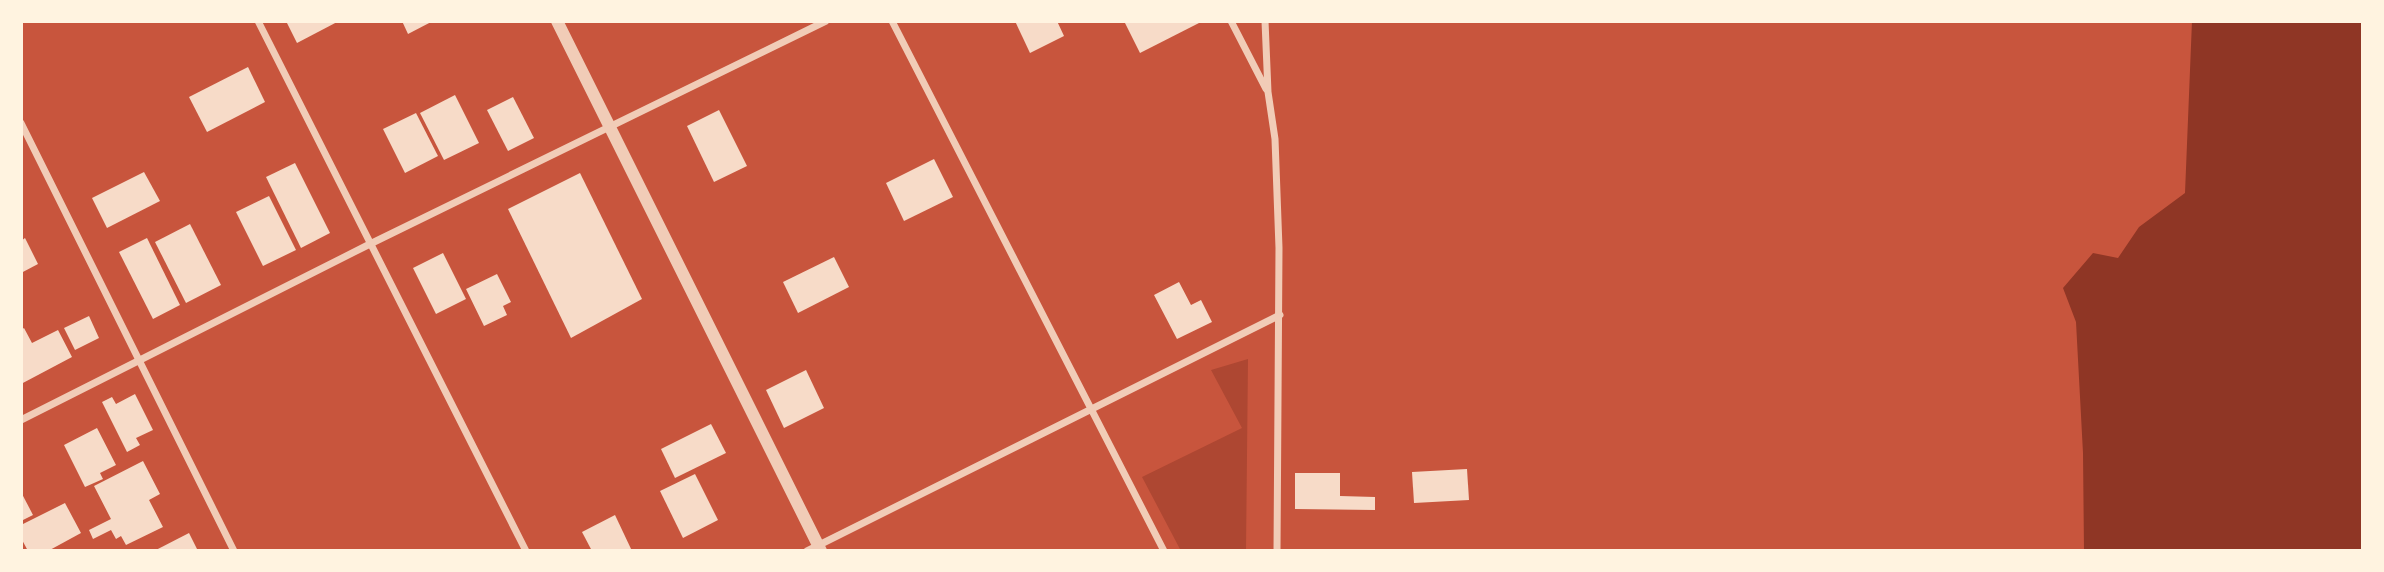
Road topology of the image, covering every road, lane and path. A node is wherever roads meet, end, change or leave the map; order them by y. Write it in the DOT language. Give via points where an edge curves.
graph roads {
  1 [pos="258,21"];
  2 [pos="557,21"];
  3 [pos="826,21"];
  4 [pos="892,21"];
  5 [pos="1231,21"];
  6 [pos="1265,21"];
  7 [pos="1268,92"];
  8 [pos="21,123"];
  9 [pos="609,126"];
  10 [pos="370,244"];
  11 [pos="1280,314"];
  12 [pos="141,360"];
  13 [pos="1090,409"];
  14 [pos="21,420"];
  15 [pos="815,549"];
  16 [pos="234,551"];
  17 [pos="526,551"];
  18 [pos="1164,551"];
  19 [pos="1277,551"];
  1 -- 10 [label="street"];
  2 -- 9 [label="street"];
  3 -- 9 [label="street"];
  4 -- 13 [label="street"];
  5 -- 7 [label="street"];
  6 -- 7 [label="street"];
  7 -- 11 [label="street" via="1275,139"];
  8 -- 12 [label="street"];
  9 -- 10 [label="street"];
  9 -- 15 [label="street"];
  10 -- 12 [label="street"];
  10 -- 17 [label="street"];
  11 -- 13 [label="street"];
  11 -- 19 [label="street"];
  12 -- 14 [label="street"];
  12 -- 16 [label="street"];
  13 -- 15 [label="street"];
  13 -- 18 [label="street"];
}
